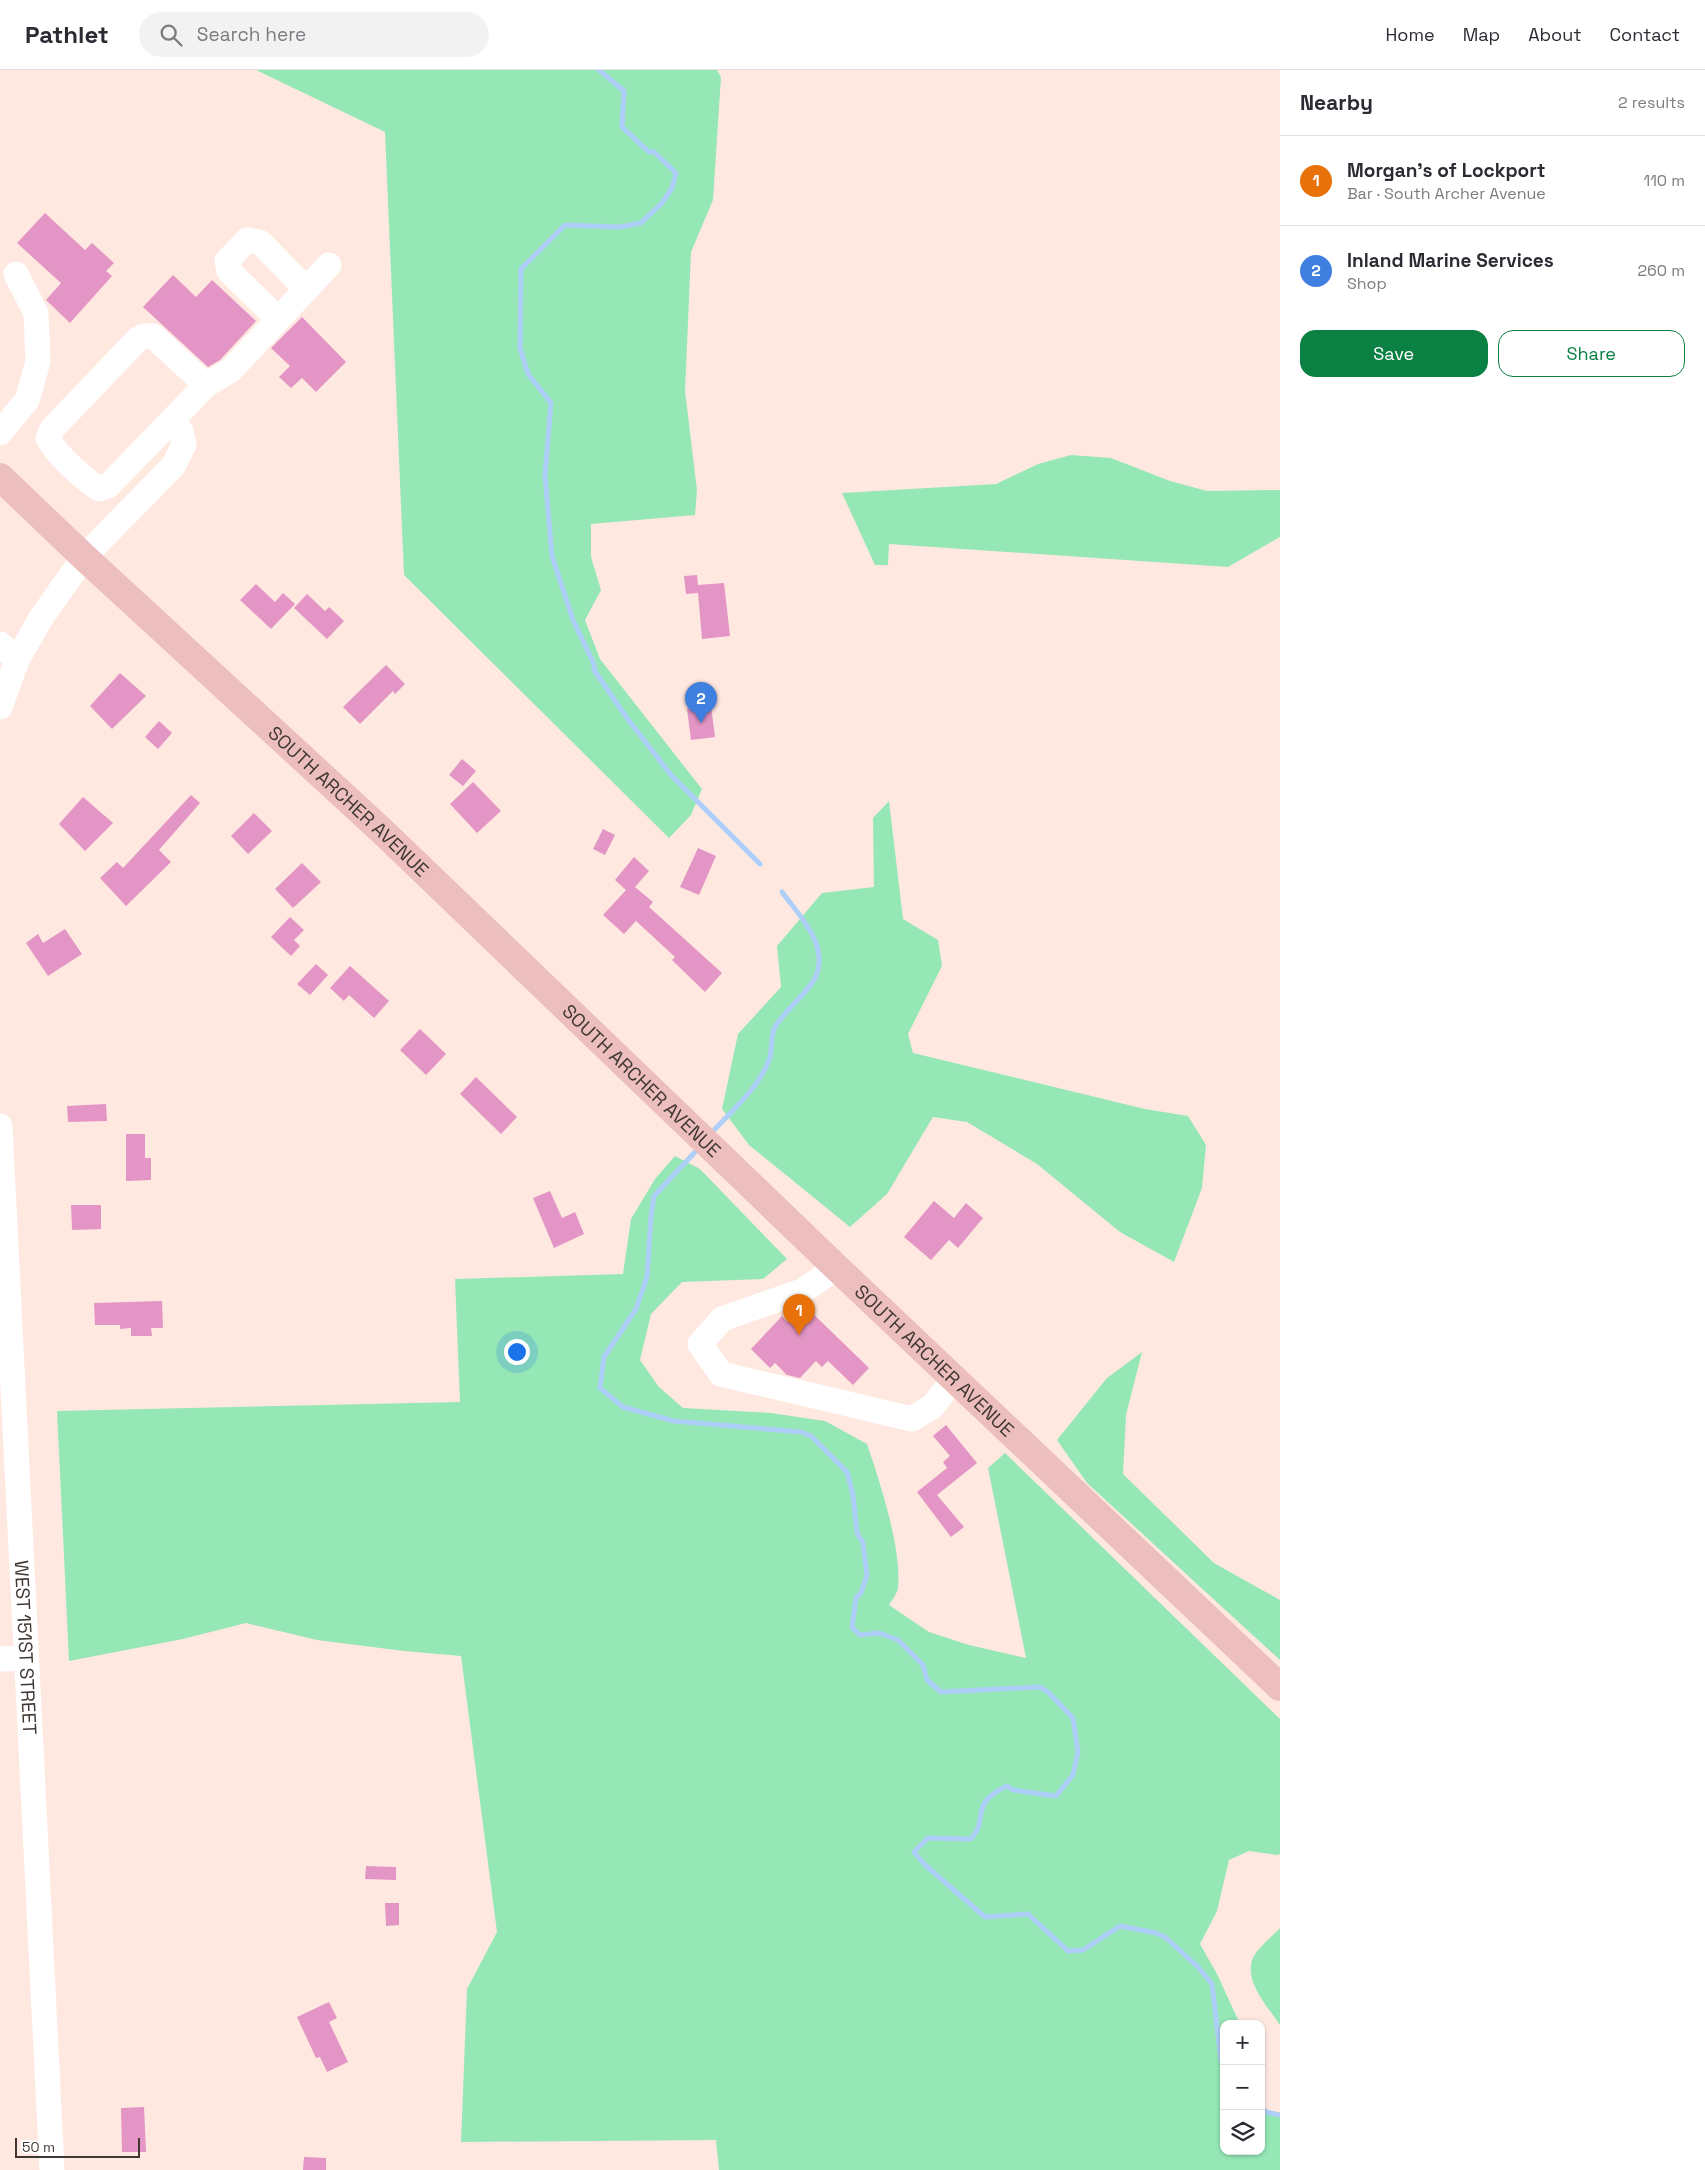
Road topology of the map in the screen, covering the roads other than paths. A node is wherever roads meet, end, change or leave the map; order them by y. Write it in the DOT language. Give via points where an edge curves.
graph roads {
  1 [pos="329,265"];
  2 [pos="16,274"];
  3 [pos="306,289"];
  4 [pos="278,320"];
  5 [pos="206,385"];
  6 [pos="172,422"];
  7 [pos="0,433"];
  8 [pos="0,477"];
  9 [pos="84,557"];
  10 [pos="8,652"];
  11 [pos="0,707"];
  12 [pos="0,1126"];
  13 [pos="837,1268"];
  14 [pos="954,1378"];
  15 [pos="7,1418"];
  16 [pos="26,1658"];
  17 [pos="0,1659"];
  18 [pos="1280,1687"];
  19 [pos="52,2170"];
  1 -- 3 [label="street"];
  2 -- 7 [label="street" via="36,313 38,362 27,400"];
  3 -- 4 [label="street"];
  3 -- 4 [label="street" via="260,242 247,240 227,261 229,271"];
  4 -- 5 [label="street" via="231,370"];
  5 -- 6 [label="street"];
  5 -- 6 [label="street" via="153,336 144,336 52,430 48,438 67,461 99,489 108,486"];
  6 -- 9 [label="street" via="181,431 184,444 174,465"];
  8 -- 9 [label="main road, SOUTH ARCHER AVENUE"];
  9 -- 10 [label="street" via="41,618"];
  9 -- 13 [label="main road, SOUTH ARCHER AVENUE" via="383,832"];
  10 -- 11 [label="street"];
  12 -- 15 [label="street, WEST 151ST STREET"];
  13 -- 14 [label="main road, SOUTH ARCHER AVENUE"];
  13 -- 14 [label="street" via="802,1291 722,1319 700,1344 720,1374 912,1420 933,1406"];
  14 -- 18 [label="main road, SOUTH ARCHER AVENUE"];
  15 -- 16 [label="street, WEST 151ST STREET"];
  16 -- 17 [label="street"];
  16 -- 19 [label="street, WEST 151ST STREET"];
}
